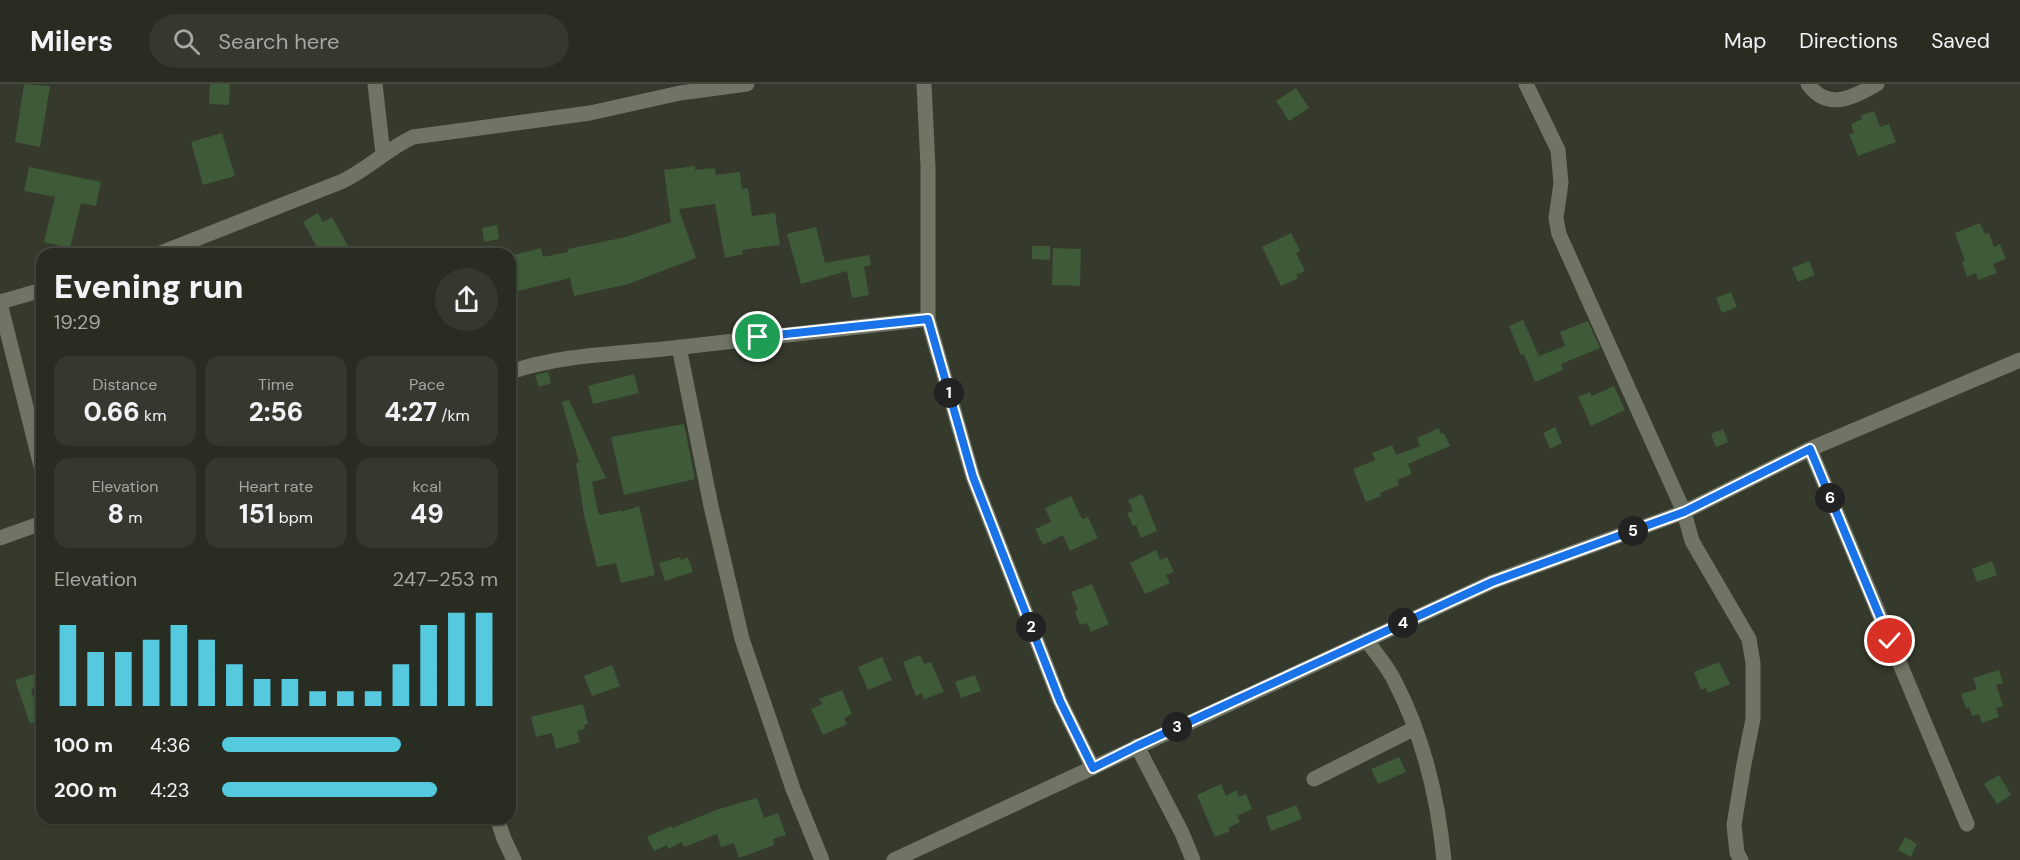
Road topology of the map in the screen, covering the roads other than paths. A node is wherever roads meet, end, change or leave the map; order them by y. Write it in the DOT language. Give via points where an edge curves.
graph roads {
  1 [pos="375,84"];
  2 [pos="747,84"];
  3 [pos="924,84"];
  4 [pos="1526,84"];
  5 [pos="1808,84"];
  6 [pos="1877,84"];
  7 [pos="383,154"];
  8 [pos="173,248"];
  9 [pos="36,292"];
  10 [pos="0,302"];
  11 [pos="928,319"];
  12 [pos="679,347"];
  13 [pos="2020,360"];
  14 [pos="516,370"];
  15 [pos="36,446"];
  16 [pos="1810,449"];
  17 [pos="1684,512"];
  18 [pos="36,525"];
  19 [pos="0,538"];
  20 [pos="1366,640"];
  21 [pos="1416,728"];
  22 [pos="1137,746"];
  23 [pos="1093,768"];
  24 [pos="1314,779"];
  25 [pos="499,824"];
  26 [pos="1967,824"];
  27 [pos="514,860"];
  28 [pos="822,860"];
  29 [pos="894,860"];
  30 [pos="1193,860"];
  31 [pos="1444,860"];
  32 [pos="1741,860"];
  1 -- 7 [label="street"];
  2 -- 7 [label="street" via="681,93 590,113 412,137"];
  3 -- 11 [label="street"];
  4 -- 17 [label="street" via="1558,150 1559,234"];
  5 -- 6 [label="street" via="1828,100 1842,100"];
  7 -- 8 [label="street" via="343,181"];
  9 -- 10 [label="street"];
  10 -- 15 [label="street"];
  11 -- 12 [label="street"];
  11 -- 23 [label="street" via="973,477 1060,701"];
  12 -- 14 [label="street" via="618,351"];
  12 -- 28 [label="street" via="742,639 793,789"];
  13 -- 16 [label="street"];
  16 -- 17 [label="street"];
  16 -- 26 [label="street"];
  17 -- 20 [label="street" via="1492,582"];
  17 -- 32 [label="street" via="1692,541 1749,639 1753,663 1753,719 1734,825"];
  18 -- 19 [label="street"];
  20 -- 21 [label="street" via="1395,680"];
  20 -- 22 [label="street"];
  21 -- 24 [label="street"];
  21 -- 31 [label="street" via="1434,789"];
  22 -- 23 [label="street"];
  22 -- 30 [label="street"];
  23 -- 29 [label="street"];
  25 -- 27 [label="street"];
}
